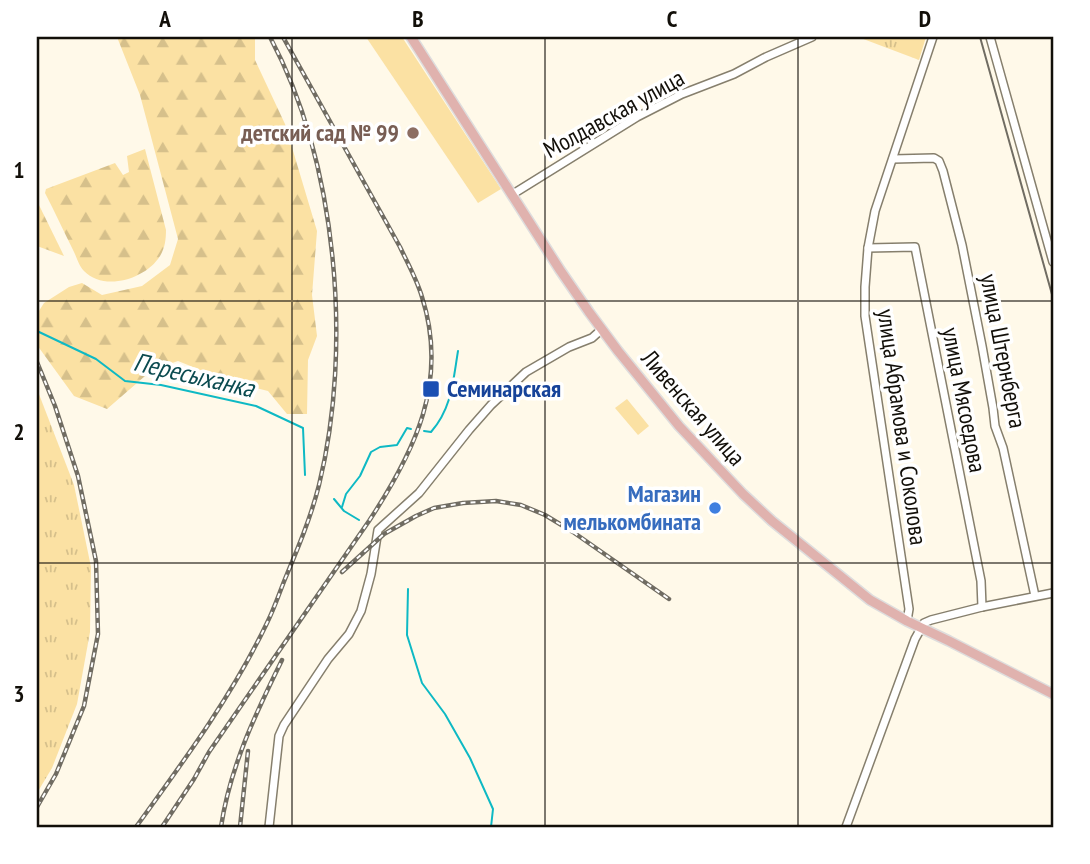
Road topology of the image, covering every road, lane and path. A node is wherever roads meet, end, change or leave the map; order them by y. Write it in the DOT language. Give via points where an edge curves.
graph roads {
  1 [pos="411,37"];
  2 [pos="813,37"];
  3 [pos="933,37"];
  4 [pos="990,37"];
  5 [pos="893,159"];
  6 [pos="513,194"];
  7 [pos="868,248"];
  8 [pos="1053,262"];
  9 [pos="603,330"];
  10 [pos="1053,593"];
  11 [pos="1035,596"];
  12 [pos="982,607"];
  13 [pos="907,621"];
  14 [pos="920,628"];
  15 [pos="1053,694"];
  16 [pos="269,827"];
  17 [pos="846,827"];
  1 -- 6 [label="main road, Ливенская улица"];
  2 -- 6 [label="street, Молдавская улица" via="637,117"];
  3 -- 5 [label="street, улица Абрамова и Соколова"];
  4 -- 8 [label="street"];
  5 -- 7 [label="street, улица Абрамова и Соколова"];
  5 -- 11 [label="street, улица Штернберга" via="934,158 943,171"];
  6 -- 9 [label="main road, Ливенская улица"];
  7 -- 12 [label="street, улица Мясоедова" via="915,247 981,581"];
  7 -- 13 [label="street, улица Абрамова и Соколова" via="865,316 909,609"];
  9 -- 13 [label="main road, Ливенская улица" via="680,426 743,494 844,580"];
  9 -- 16 [label="street" via="526,372 491,405 419,493 378,530 361,611 284,725 277,746"];
  10 -- 11 [label="street"];
  11 -- 12 [label="street"];
  12 -- 14 [label="street" via="931,620"];
  13 -- 14 [label="main road, Ливенская улица"];
  14 -- 15 [label="main road, Ливенская улица"];
  14 -- 17 [label="street"];
}
